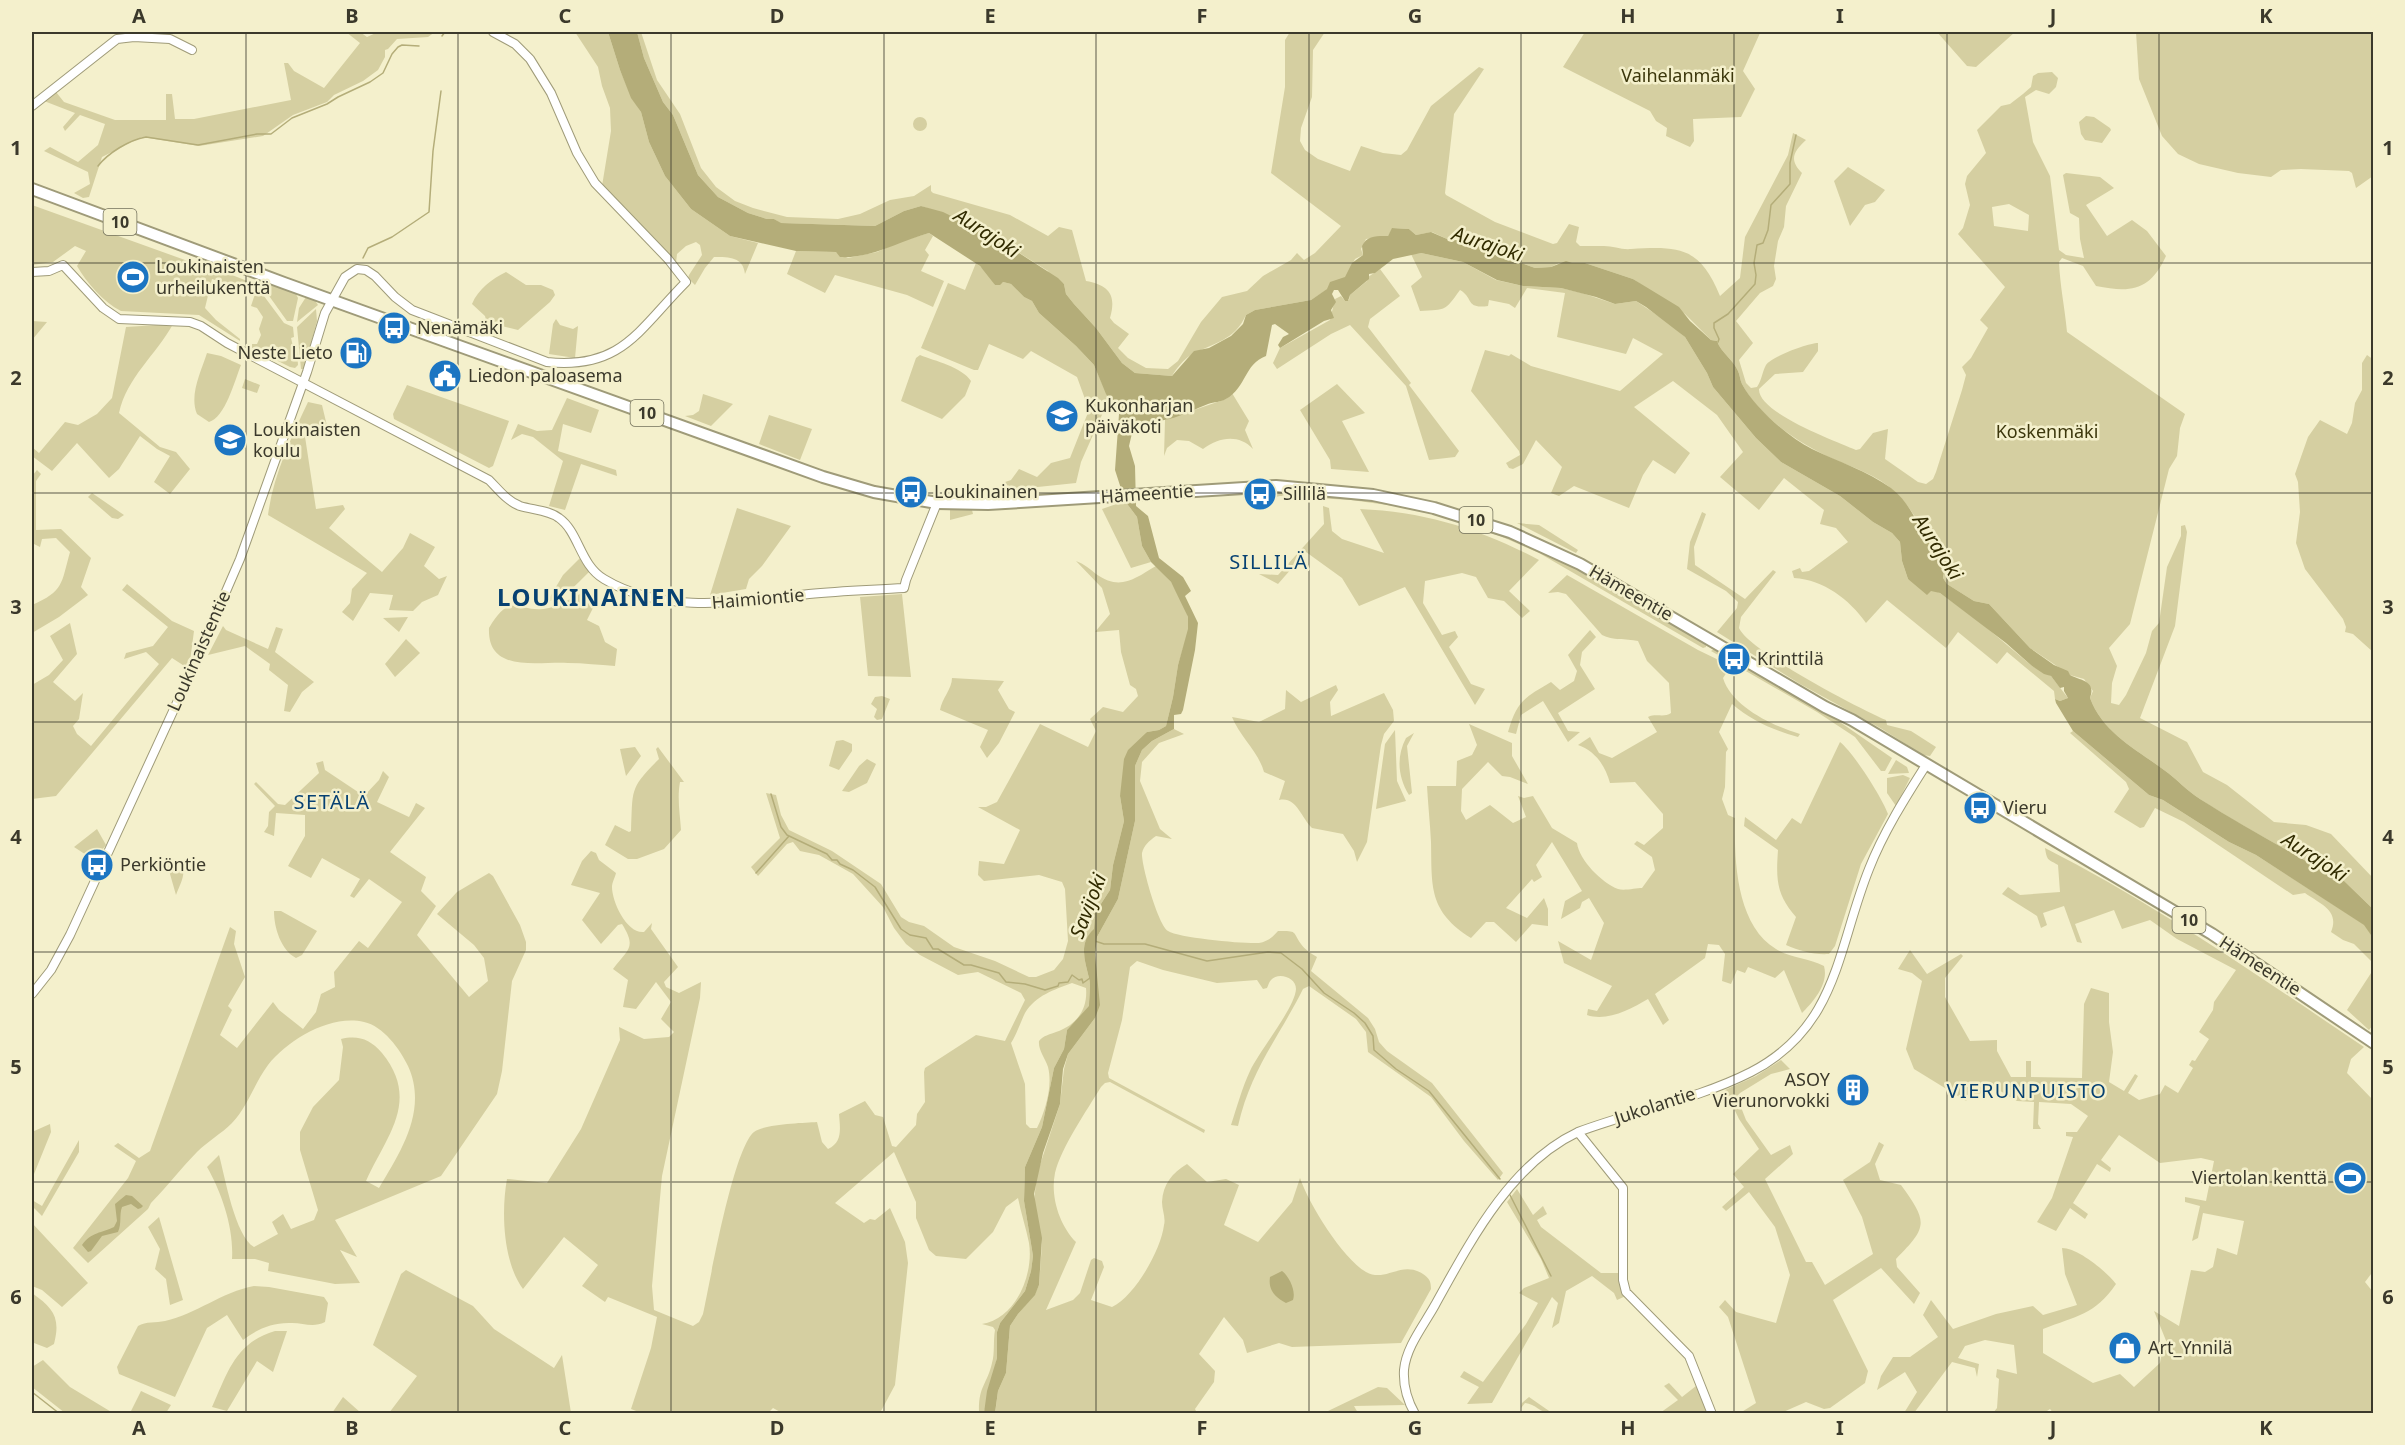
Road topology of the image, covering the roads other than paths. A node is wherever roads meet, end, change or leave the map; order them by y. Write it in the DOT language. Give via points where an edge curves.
graph roads {
  1 [pos="493,32"];
  2 [pos="192,50"];
  3 [pos="32,106"];
  4 [pos="32,189"];
  5 [pos="32,272"];
  6 [pos="333,297"];
  7 [pos="303,383"];
  8 [pos="937,503"];
  9 [pos="1924,767"];
  10 [pos="32,994"];
  11 [pos="2373,1043"];
  12 [pos="1578,1132"];
  13 [pos="1415,1413"];
  14 [pos="1712,1413"];
  1 -- 6 [label="street, Loukinaistentie" via="515,44 530,59 595,183 686,282 624,347 599,359 567,364 547,362 429,318 402,303 366,270 348,273"];
  2 -- 3 [label="street" via="170,39 117,39"];
  4 -- 6 [label="highway, Hämeentie / 10"];
  5 -- 7 [label="street" via="63,265 103,308 119,319 195,324"];
  6 -- 7 [label="street, Loukinaistentie"];
  6 -- 8 [label="highway, Hämeentie / 10" via="849,485"];
  7 -- 8 [label="street, Haimiontie" via="489,480 513,502 558,517 596,573 621,588 663,600 707,604 904,588"];
  7 -- 10 [label="street, Loukinaistentie" via="240,559 192,670 70,935"];
  8 -- 9 [label="highway, Hämeentie / 10" via="988,504 1248,487 1308,488 1372,495 1461,515 1580,564 1852,720"];
  9 -- 11 [label="highway, Hämeentie / 10" via="2212,934"];
  9 -- 12 [label="street, Jukolantie" via="1872,861 1830,988 1797,1037 1769,1061 1731,1081"];
  12 -- 13 [label="street, Jukolantie" via="1549,1149 1514,1182 1447,1280 1406,1359 1404,1386"];
  12 -- 14 [label="street" via="1623,1188 1626,1292 1689,1356"];
}
